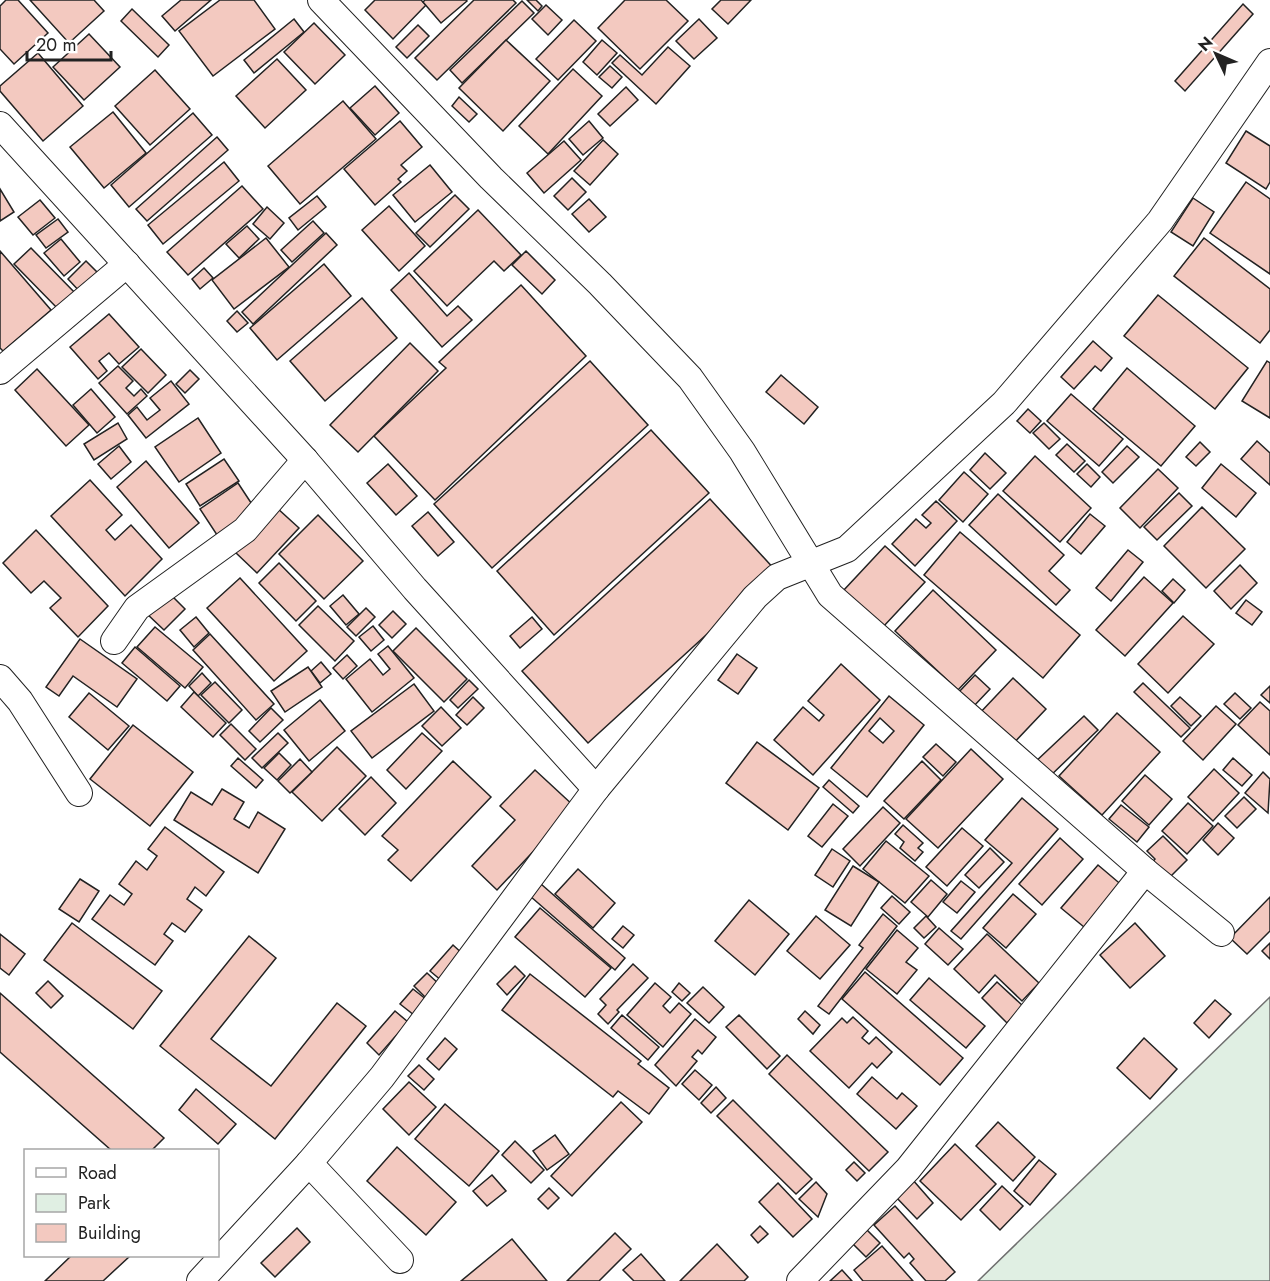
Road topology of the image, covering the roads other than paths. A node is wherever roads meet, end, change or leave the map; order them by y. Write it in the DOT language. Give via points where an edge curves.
graph roads {
  1 [pos="321,0"];
  2 [pos="1270,62"];
  3 [pos="0,126"];
  4 [pos="127,264"];
  5 [pos="0,371"];
  6 [pos="305,460"];
  7 [pos="810,563"];
  8 [pos="114,641"];
  9 [pos="0,678"];
  10 [pos="596,789"];
  11 [pos="79,793"];
  12 [pos="1145,871"];
  13 [pos="1221,933"];
  14 [pos="309,1163"];
  15 [pos="400,1260"];
  16 [pos="200,1281"];
  17 [pos="800,1281"];
  1 -- 7 [label="street" via="690,378 742,451"];
  2 -- 7 [label="street" via="1160,221 1004,403 847,549"];
  3 -- 4 [label="street"];
  4 -- 5 [label="street"];
  4 -- 6 [label="street"];
  6 -- 8 [label="street" via="245,530 137,608"];
  6 -- 10 [label="street" via="415,589"];
  7 -- 10 [label="street" via="777,577 755,597"];
  7 -- 12 [label="street" via="830,595 846,611"];
  9 -- 11 [label="street"];
  10 -- 14 [label="street" via="382,1077"];
  12 -- 13 [label="street"];
  12 -- 17 [label="street" via="908,1169"];
  14 -- 15 [label="street"];
  14 -- 16 [label="street"];
}
